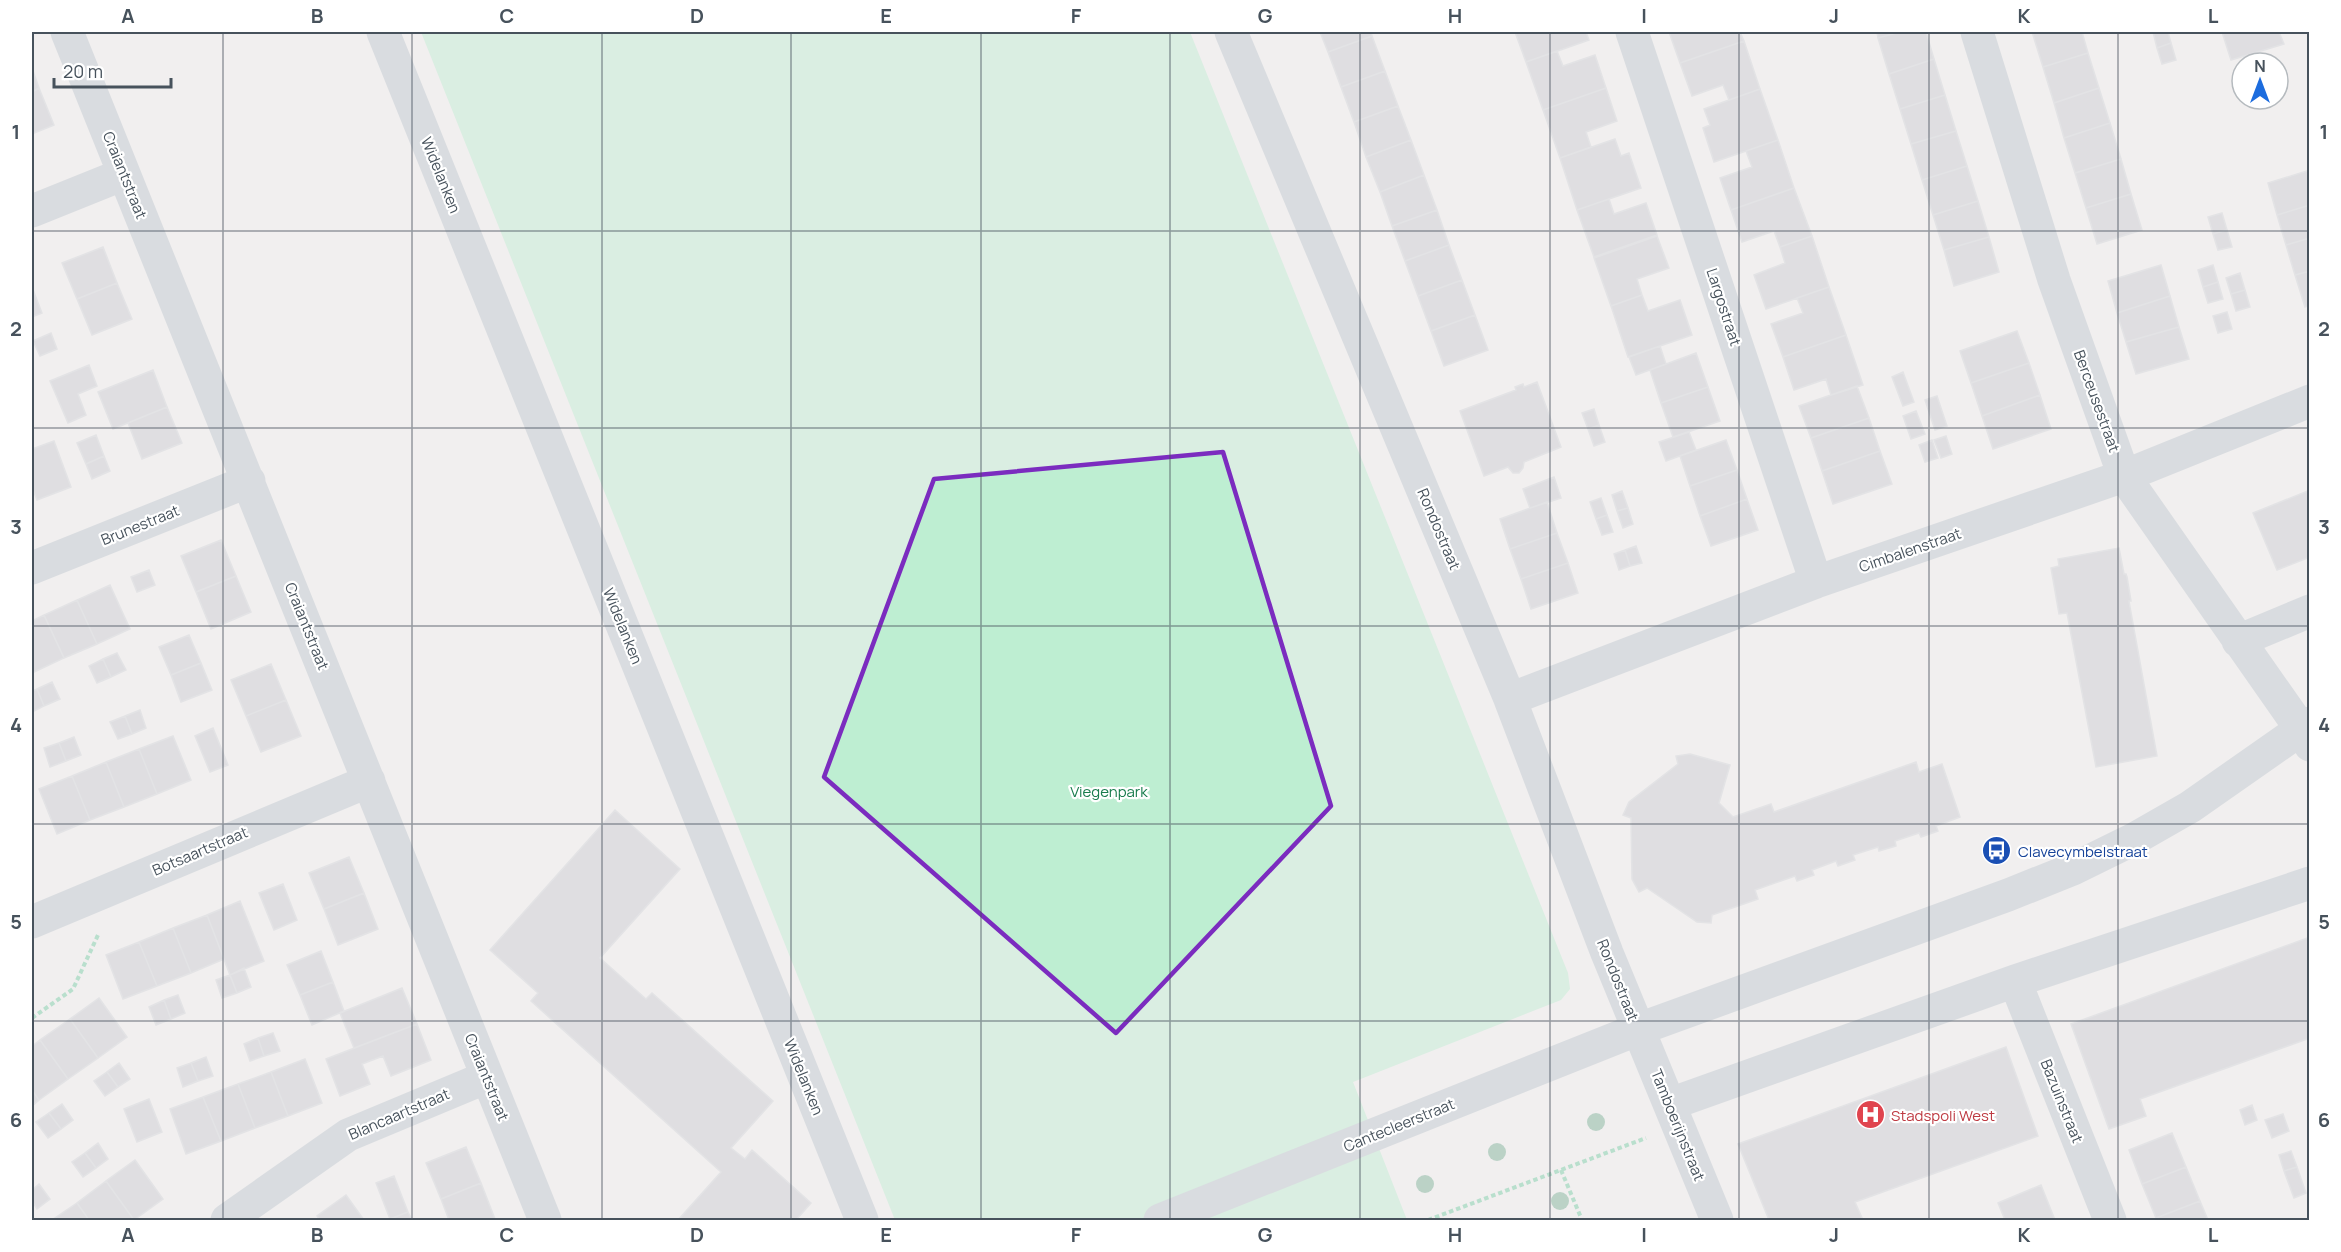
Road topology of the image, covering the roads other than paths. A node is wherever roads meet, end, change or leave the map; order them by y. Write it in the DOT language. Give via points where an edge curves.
graph roads {
  1 [pos="67,32"];
  2 [pos="383,32"];
  3 [pos="1231,32"];
  4 [pos="1632,32"];
  5 [pos="1977,32"];
  6 [pos="124,174"];
  7 [pos="32,211"];
  8 [pos="2310,401"];
  9 [pos="2124,476"];
  10 [pos="249,481"];
  11 [pos="32,568"];
  12 [pos="1816,582"];
  13 [pos="2310,611"];
  14 [pos="2238,641"];
  15 [pos="1509,699"];
  16 [pos="2307,733"];
  17 [pos="369,781"];
  18 [pos="2310,883"];
  19 [pos="32,922"];
  20 [pos="2015,981"];
  21 [pos="1639,1029"];
  22 [pos="487,1077"];
  23 [pos="1674,1115"];
  24 [pos="227,1221"];
  25 [pos="545,1221"];
  26 [pos="862,1221"];
  27 [pos="1160,1221"];
  28 [pos="1717,1221"];
  29 [pos="2110,1221"];
  1 -- 6 [label="street, Craiantstraat"];
  2 -- 26 [label="street, Widelanken"];
  3 -- 15 [label="street, Rondostraat"];
  4 -- 12 [label="street, Largostraat"];
  5 -- 9 [label="street, Berceusestraat" via="2054,280"];
  6 -- 7 [label="street"];
  6 -- 10 [label="street, Craiantstraat"];
  8 -- 9 [label="street, Cimbalenstraat"];
  9 -- 12 [label="street, Cimbalenstraat"];
  9 -- 14 [label="street, Berceusestraat"];
  10 -- 11 [label="street, Brunestraat"];
  10 -- 17 [label="street, Craiantstraat"];
  12 -- 15 [label="street, Cimbalenstraat"];
  13 -- 14 [label="street"];
  14 -- 16 [label="street, Berceusestraat"];
  15 -- 21 [label="street, Rondostraat"];
  16 -- 21 [label="street" via="2190,807 2073,869"];
  17 -- 19 [label="street, Botsaartstraat"];
  17 -- 22 [label="street, Craiantstraat"];
  18 -- 20 [label="street"];
  20 -- 23 [label="street"];
  20 -- 29 [label="street, Bazuinstraat"];
  21 -- 23 [label="street, Tamboerijnstraat"];
  21 -- 27 [label="street, Cantecleerstraat"];
  22 -- 24 [label="street, Blancaartstraat" via="348,1135"];
  22 -- 25 [label="street, Craiantstraat"];
  23 -- 28 [label="street, Tamboerijnstraat"];
}
